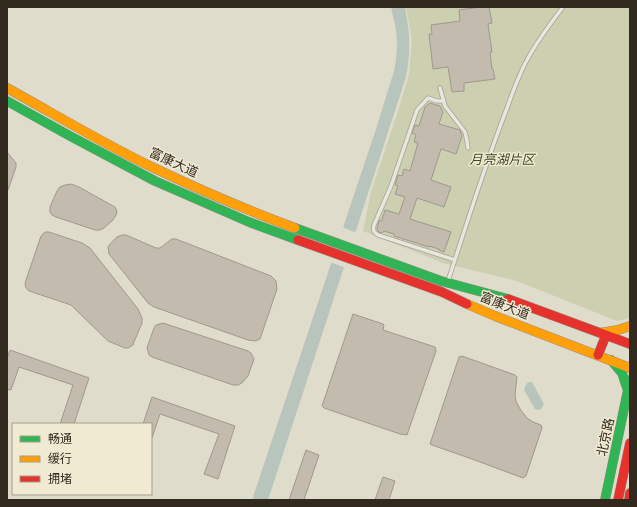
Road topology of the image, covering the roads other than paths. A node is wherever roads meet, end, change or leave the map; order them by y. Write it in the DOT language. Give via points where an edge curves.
graph roads {
  1 [pos="563,7"];
  2 [pos="7,88"];
  3 [pos="440,88"];
  4 [pos="7,101"];
  5 [pos="443,101"];
  6 [pos="468,148"];
  7 [pos="455,260"];
  8 [pos="448,282"];
  9 [pos="630,326"];
  10 [pos="603,334"];
  11 [pos="630,344"];
  12 [pos="598,356"];
  13 [pos="611,360"];
  14 [pos="630,368"];
  15 [pos="630,380"];
  16 [pos="628,390"];
  17 [pos="630,443"];
  18 [pos="630,493"];
  19 [pos="605,500"];
  20 [pos="618,500"];
  21 [pos="629,500"];
  1 -- 7 [label="lane" via="526,62 495,139"];
  2 -- 8 [label="main road, 富康大道" via="154,168 247,210"];
  3 -- 5 [label="lane"];
  4 -- 12 [label="main road, 富康大道" via="155,181 248,222 442,292"];
  5 -- 6 [label="lane" via="465,132"];
  5 -- 7 [label="lane" via="428,98 417,110 373,229 375,234"];
  7 -- 8 [label="lane"];
  8 -- 10 [label="main road, 富康大道" via="508,299"];
  9 -- 10 [label="main road"];
  10 -- 11 [label="main road, 富康大道"];
  10 -- 12 [label="main road"];
  12 -- 13 [label="main road, 富康大道"];
  13 -- 14 [label="main road, 富康大道"];
  13 -- 16 [label="main road" via="624,375"];
  15 -- 16 [label="main road, 北京路"];
  16 -- 19 [label="main road, 北京路"];
  17 -- 20 [label="main road"];
  18 -- 21 [label="main road"];
}
